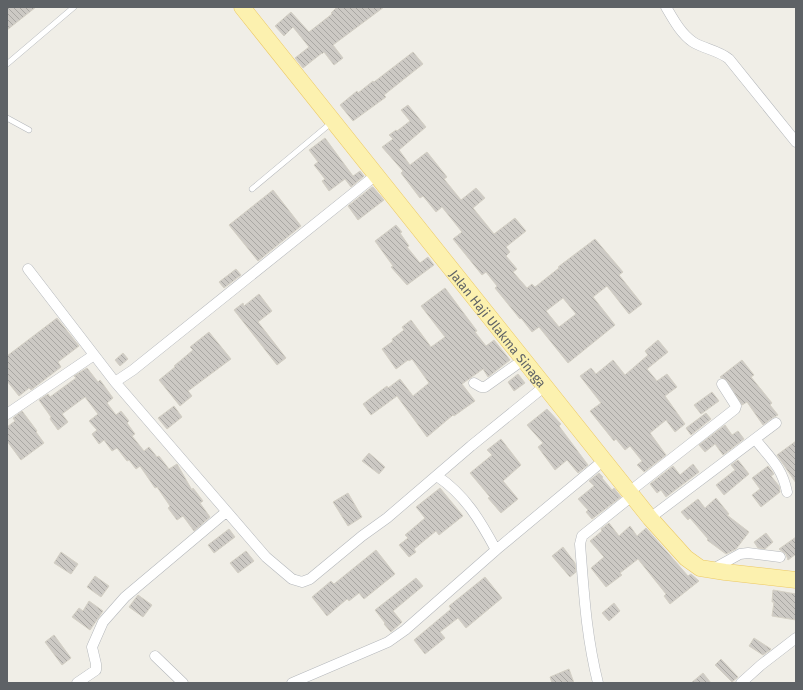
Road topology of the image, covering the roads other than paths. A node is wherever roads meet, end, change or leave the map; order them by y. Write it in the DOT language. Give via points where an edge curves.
graph roads {
  1 [pos="74,7"];
  2 [pos="242,7"];
  3 [pos="666,7"];
  4 [pos="7,64"];
  5 [pos="7,118"];
  6 [pos="333,121"];
  7 [pos="29,130"];
  8 [pos="796,142"];
  9 [pos="376,175"];
  10 [pos="252,189"];
  11 [pos="28,269"];
  12 [pos="94,355"];
  13 [pos="523,360"];
  14 [pos="115,382"];
  15 [pos="474,382"];
  16 [pos="722,384"];
  17 [pos="545,386"];
  18 [pos="7,414"];
  19 [pos="776,423"];
  20 [pos="755,439"];
  21 [pos="604,460"];
  22 [pos="437,476"];
  23 [pos="787,492"];
  24 [pos="631,494"];
  25 [pos="226,512"];
  26 [pos="650,518"];
  27 [pos="496,550"];
  28 [pos="780,557"];
  29 [pos="711,570"];
  30 [pos="796,580"];
  31 [pos="795,641"];
  32 [pos="155,656"];
  33 [pos="77,683"];
  34 [pos="184,683"];
  35 [pos="292,683"];
  36 [pos="598,683"];
  37 [pos="741,683"];
  1 -- 4 [label="lane"];
  2 -- 6 [label="main road, Jalan Haji Ulakma Sinaga"];
  3 -- 8 [label="street" via="692,42 722,53 730,59"];
  5 -- 7 [label="lane"];
  6 -- 9 [label="main road, Jalan Haji Ulakma Sinaga"];
  6 -- 10 [label="lane"];
  9 -- 13 [label="main road, Jalan Haji Ulakma Sinaga"];
  9 -- 14 [label="street"];
  11 -- 12 [label="street"];
  12 -- 14 [label="street"];
  12 -- 18 [label="street"];
  13 -- 15 [label="street" via="485,387"];
  13 -- 17 [label="main road, Jalan Haji Ulakma Sinaga"];
  14 -- 25 [label="street"];
  16 -- 24 [label="street" via="734,401 735,409"];
  17 -- 21 [label="main road, Jalan Haji Ulakma Sinaga"];
  17 -- 22 [label="street"];
  19 -- 20 [label="street"];
  20 -- 23 [label="street" via="780,470"];
  20 -- 26 [label="street"];
  21 -- 24 [label="main road, Jalan Haji Ulakma Sinaga"];
  21 -- 27 [label="street"];
  22 -- 25 [label="street" via="310,579 302,582 292,579 266,557"];
  22 -- 27 [label="street" via="466,502"];
  24 -- 26 [label="main road, Jalan Haji Ulakma Sinaga"];
  24 -- 36 [label="street" via="582,536 580,544 589,646"];
  25 -- 33 [label="street" via="124,597 103,622 92,646 96,670"];
  26 -- 29 [label="main road, Jalan Haji Ulakma Sinaga" via="686,558 700,568"];
  27 -- 35 [label="street" via="388,642"];
  28 -- 29 [label="street" via="740,554"];
  29 -- 30 [label="main road, Jalan Haji Ulakma Sinaga"];
  31 -- 37 [label="street"];
  32 -- 34 [label="street"];
}
